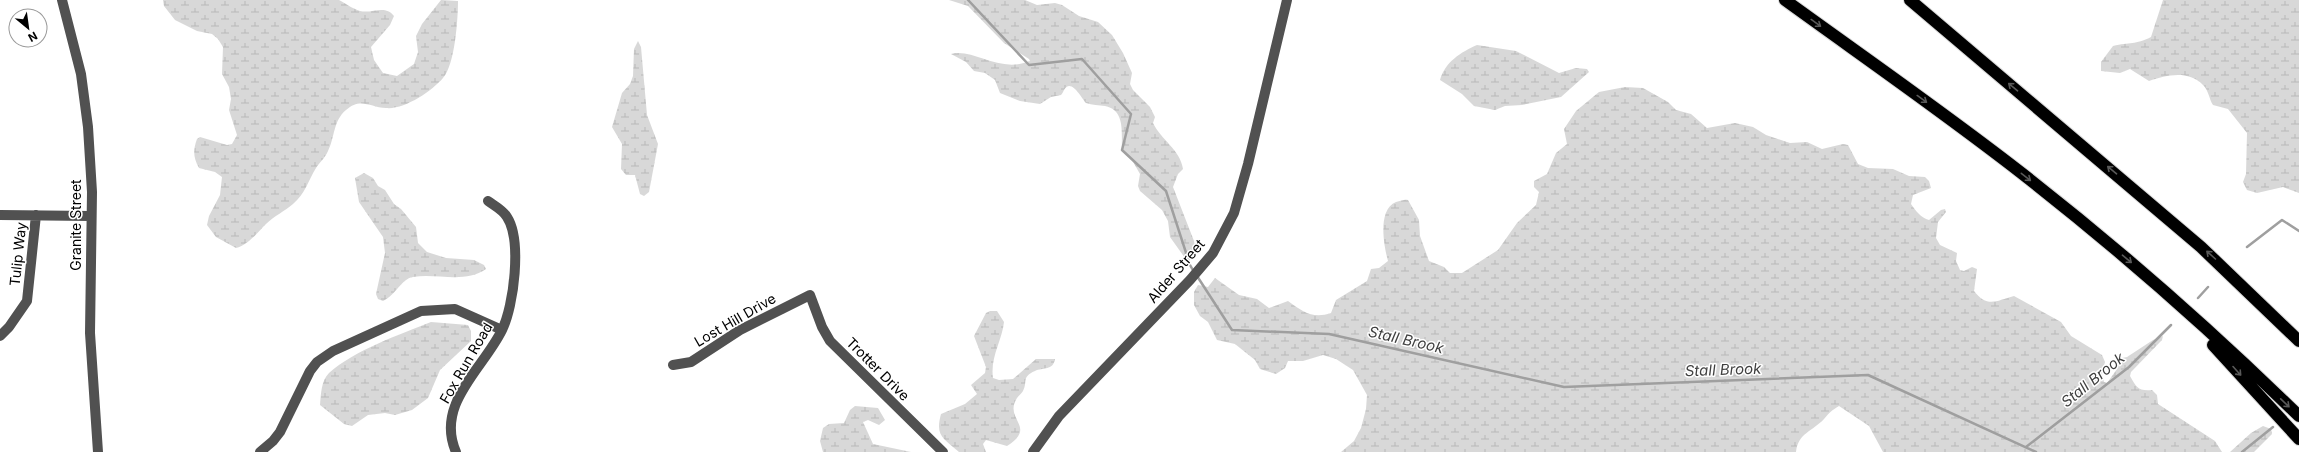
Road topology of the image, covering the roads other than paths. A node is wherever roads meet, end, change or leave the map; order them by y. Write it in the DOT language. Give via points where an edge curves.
graph roads {
  1 [pos="62,0"];
  2 [pos="1287,0"];
  3 [pos="1785,0"];
  4 [pos="1910,0"];
  5 [pos="488,202"];
  6 [pos="36,215"];
  7 [pos="0,216"];
  8 [pos="91,216"];
  9 [pos="2224,267"];
  10 [pos="2164,291"];
  11 [pos="810,295"];
  12 [pos="502,330"];
  13 [pos="2299,332"];
  14 [pos="0,336"];
  15 [pos="2299,341"];
  16 [pos="673,366"];
  17 [pos="2299,416"];
  18 [pos="2299,439"];
  19 [pos="98,452"];
  20 [pos="260,452"];
  21 [pos="456,452"];
  22 [pos="943,452"];
  23 [pos="1033,452"];
  1 -- 8 [label="street, Granite Street" via="81,74 87,120"];
  2 -- 23 [label="street, Alder Street" via="1234,213 1213,253 1059,416"];
  3 -- 10 [label="highway, one-way" via="2002,158"];
  9 -- 4 [label="highway, one-way"];
  5 -- 12 [label="street, Fox Run Road" via="507,216 514,241 512,294"];
  6 -- 7 [label="street"];
  6 -- 8 [label="street"];
  6 -- 14 [label="street, Tulip Way" via="27,301"];
  8 -- 19 [label="street, Granite Street" via="90,333"];
  9 -- 13 [label="highway"];
  9 -- 15 [label="highway"];
  10 -- 17 [label="highway, one-way"];
  10 -- 18 [label="highway, one-way"];
  11 -- 16 [label="street, Lost Hill Drive" via="740,330 691,362"];
  11 -- 22 [label="street, Trotter Drive" via="830,341"];
  12 -- 20 [label="street" via="455,310 421,311 333,351 324,356 310,371 280,432 274,441"];
  12 -- 21 [label="street, Fox Run Road" via="456,401 450,425"];
}
